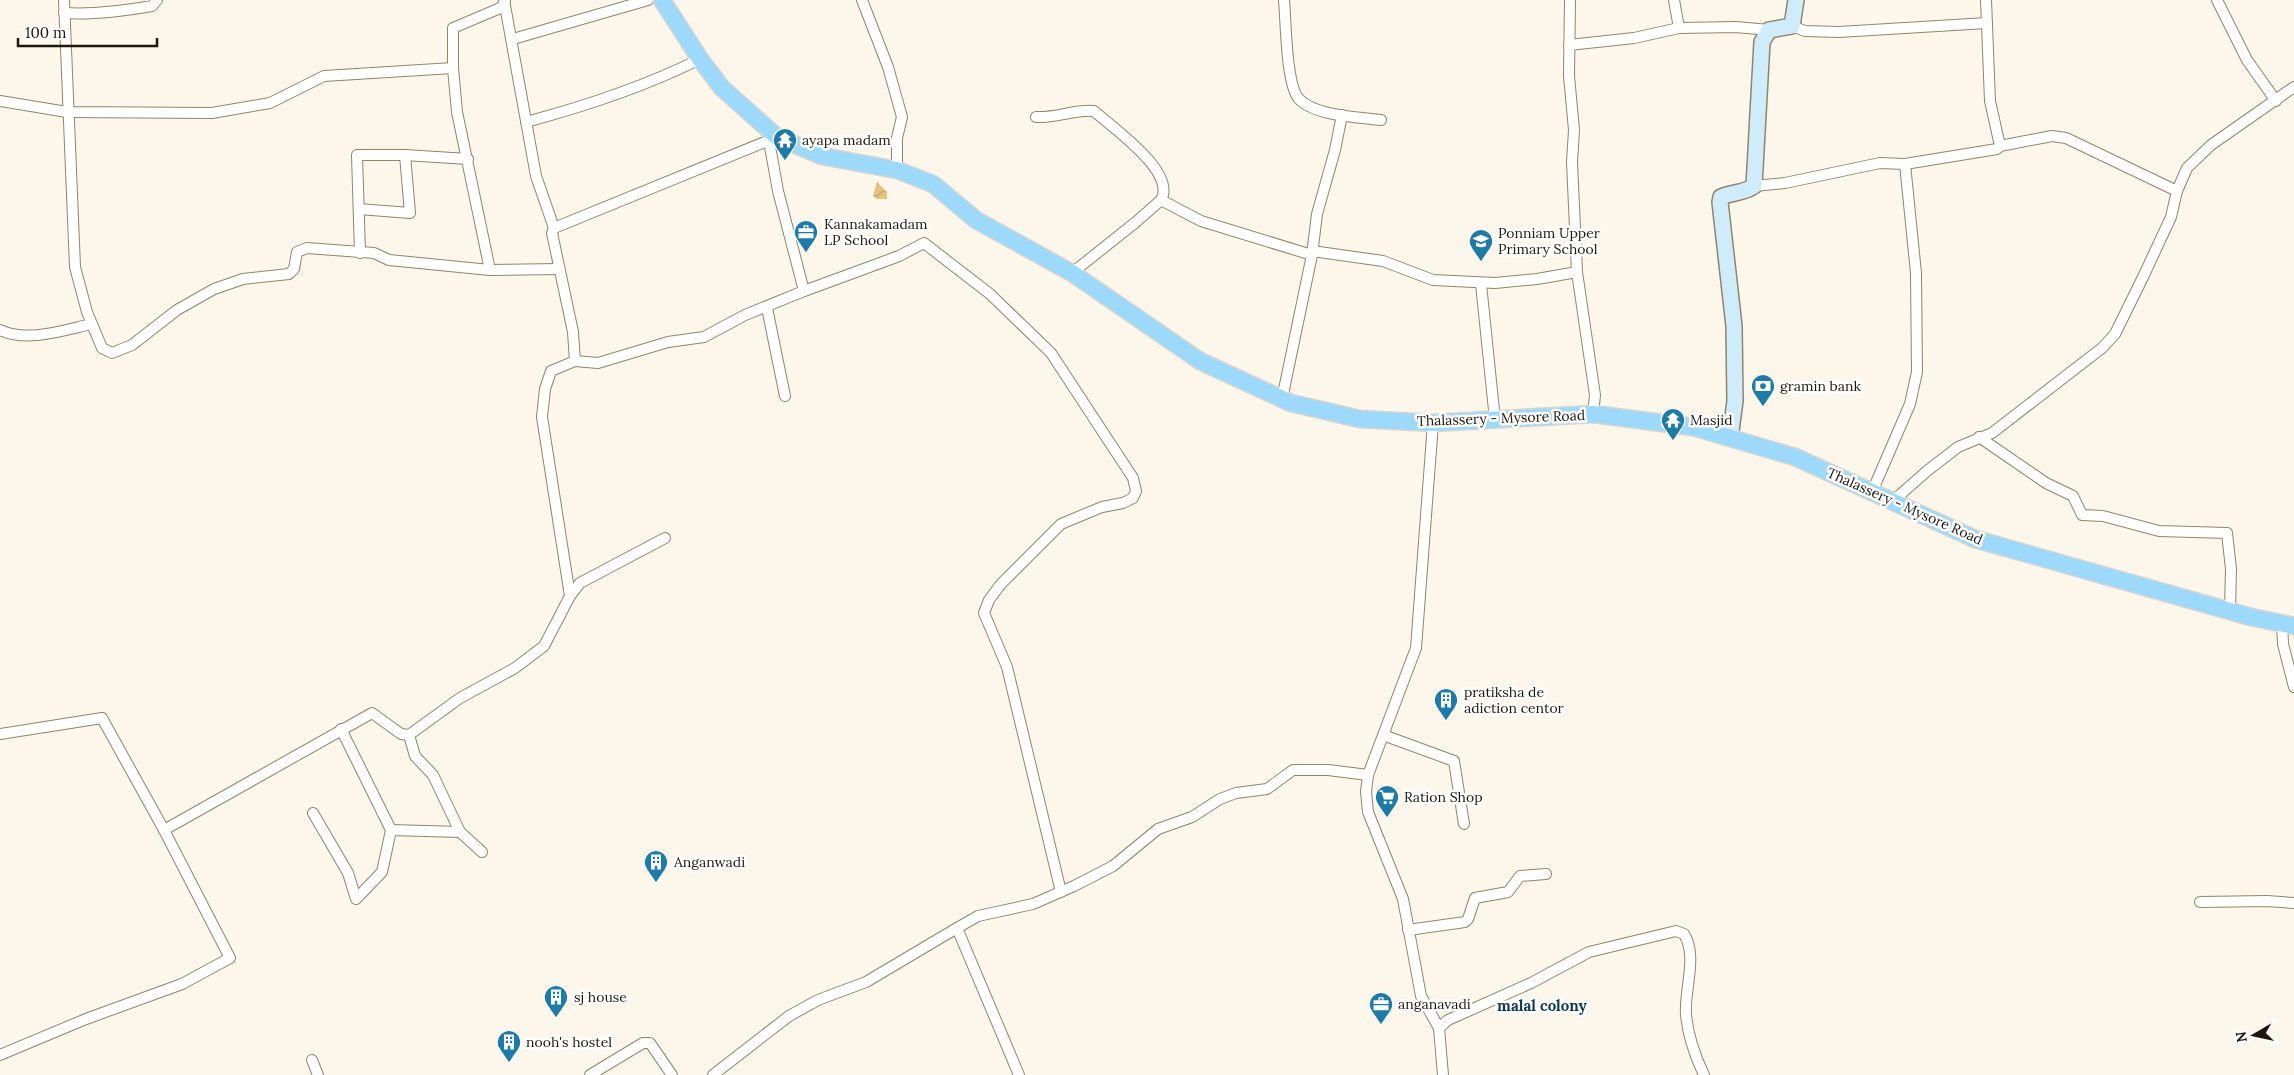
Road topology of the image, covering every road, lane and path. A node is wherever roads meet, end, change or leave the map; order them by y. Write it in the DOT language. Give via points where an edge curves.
graph roads {
  1 [pos="64,0"];
  2 [pos="157,0"];
  3 [pos="504,0"];
  4 [pos="648,0"];
  5 [pos="662,0"];
  6 [pos="862,0"];
  7 [pos="1284,0"];
  8 [pos="1570,0"];
  9 [pos="1674,0"];
  10 [pos="1796,0"];
  11 [pos="1986,0"];
  12 [pos="2217,0"];
  13 [pos="64,13"];
  14 [pos="1987,23"];
  15 [pos="1792,26"];
  16 [pos="1679,28"];
  17 [pos="1769,30"];
  18 [pos="513,39"];
  19 [pos="1569,45"];
  20 [pos="700,59"];
  21 [pos="454,68"];
  22 [pos="2294,87"];
  23 [pos="0,101"];
  24 [pos="2276,101"];
  25 [pos="67,112"];
  26 [pos="1342,115"];
  27 [pos="1036,117"];
  28 [pos="1381,120"];
  29 [pos="526,122"];
  30 [pos="773,139"];
  31 [pos="2000,146"];
  32 [pos="405,155"];
  33 [pos="468,159"];
  34 [pos="1905,164"];
  35 [pos="897,170"];
  36 [pos="1754,186"];
  37 [pos="2177,191"];
  38 [pos="1161,200"];
  39 [pos="359,209"];
  40 [pos="554,228"];
  41 [pos="360,253"];
  42 [pos="1312,253"];
  43 [pos="559,269"];
  44 [pos="490,270"];
  45 [pos="1577,272"];
  46 [pos="1072,273"];
  47 [pos="1481,284"];
  48 [pos="804,291"];
  49 [pos="767,308"];
  50 [pos="92,324"];
  51 [pos="0,330"];
  52 [pos="575,361"];
  53 [pos="785,396"];
  54 [pos="1282,399"];
  55 [pos="1593,414"];
  56 [pos="1495,420"];
  57 [pos="1433,423"];
  58 [pos="1730,438"];
  59 [pos="1979,438"];
  60 [pos="1872,492"];
  61 [pos="1893,501"];
  62 [pos="664,538"];
  63 [pos="570,596"];
  64 [pos="2230,611"];
  65 [pos="2288,625"];
  66 [pos="2294,687"];
  67 [pos="341,729"];
  68 [pos="0,734"];
  69 [pos="409,735"];
  70 [pos="1382,735"];
  71 [pos="1368,775"];
  72 [pos="313,813"];
  73 [pos="1464,824"];
  74 [pos="164,830"];
  75 [pos="391,830"];
  76 [pos="460,832"];
  77 [pos="482,852"];
  78 [pos="1546,874"];
  79 [pos="1061,892"];
  80 [pos="2200,902"];
  81 [pos="2294,903"];
  82 [pos="957,928"];
  83 [pos="1408,930"];
  84 [pos="1439,1028"];
  85 [pos="0,1055"];
  86 [pos="312,1060"];
  87 [pos="318,1075"];
  88 [pos="590,1075"];
  89 [pos="672,1075"];
  90 [pos="712,1075"];
  91 [pos="1020,1075"];
  92 [pos="1443,1075"];
  93 [pos="1704,1075"];
  1 -- 13 [label="street"];
  2 -- 13 [label="street" via="152,6 141,8 104,13"];
  3 -- 18 [label="street"];
  3 -- 21 [label="street" via="504,5 498,9 453,28"];
  4 -- 18 [label="street"];
  5 -- 20 [label="main road, Thalassery - Mysore Road"];
  6 -- 35 [label="street" via="888,67 902,117 897,138"];
  7 -- 26 [label="street" via="1294,91 1300,100 1314,108"];
  8 -- 19 [label="street"];
  9 -- 16 [label="street"];
  10 -- 15 [label="street"];
  11 -- 14 [label="street"];
  12 -- 24 [label="street" via="2248,60"];
  13 -- 25 [label="street"];
  14 -- 15 [label="street" via="1839,32 1805,31"];
  14 -- 31 [label="street" via="1990,101"];
  15 -- 17 [label="street"];
  16 -- 17 [label="street"];
  16 -- 19 [label="street" via="1634,38"];
  17 -- 36 [label="street" via="1762,42 1758,160"];
  18 -- 29 [label="street"];
  19 -- 45 [label="street"];
  20 -- 29 [label="street" via="662,78"];
  20 -- 30 [label="main road, Thalassery - Mysore Road" via="722,88"];
  21 -- 25 [label="street" via="324,76 270,103 212,113"];
  21 -- 33 [label="street" via="457,112"];
  22 -- 24 [label="street"];
  23 -- 25 [label="street"];
  24 -- 37 [label="street" via="2211,145 2188,168"];
  25 -- 50 [label="street" via="75,267"];
  26 -- 28 [label="street"];
  26 -- 42 [label="street" via="1317,214"];
  27 -- 38 [label="street" via="1094,111 1149,160 1165,184"];
  29 -- 40 [label="street" via="536,176"];
  30 -- 35 [label="main road, Thalassery - Mysore Road" via="822,156"];
  30 -- 40 [label="street"];
  30 -- 48 [label="street" via="778,191"];
  31 -- 34 [label="street"];
  31 -- 37 [label="street" via="2052,136 2066,138"];
  32 -- 33 [label="street"];
  32 -- 39 [label="street" via="357,155"];
  32 -- 39 [label="street" via="410,213"];
  33 -- 44 [label="street"];
  34 -- 36 [label="street" via="1880,163 1785,183"];
  34 -- 60 [label="street" via="1916,273 1917,372 1910,404"];
  35 -- 46 [label="main road, Thalassery - Mysore Road" via="933,184 976,220"];
  36 -- 58 [label="street" via="1750,190 1721,197 1720,202 1734,326 1735,401"];
  37 -- 59 [label="street" via="2171,217 2115,334 2102,348 2011,419"];
  38 -- 42 [label="street" via="1201,221"];
  38 -- 46 [label="street"];
  39 -- 41 [label="street"];
  40 -- 43 [label="street" via="552,233"];
  41 -- 44 [label="street" via="374,253 389,260"];
  41 -- 50 [label="street" via="307,248 297,252 294,269 289,274 243,279 214,289 178,310 132,345 112,353 102,348"];
  42 -- 47 [label="street" via="1384,261 1433,280"];
  42 -- 54 [label="street"];
  43 -- 44 [label="street"];
  43 -- 52 [label="street" via="573,332"];
  45 -- 47 [label="street"];
  45 -- 55 [label="street" via="1596,395"];
  46 -- 54 [label="main road, Thalassery - Mysore Road" via="1200,361"];
  47 -- 56 [label="street"];
  48 -- 49 [label="street"];
  48 -- 79 [label="street" via="899,256 919,244 927,245 990,294 1052,353 1134,478 1136,491 1133,498 1062,524 1002,584 989,600 984,613 1007,668"];
  49 -- 52 [label="street" via="745,315 704,337 668,342 598,363"];
  49 -- 53 [label="street"];
  50 -- 51 [label="street" via="25,336"];
  52 -- 63 [label="street" via="551,371 542,417"];
  54 -- 57 [label="main road, Thalassery - Mysore Road" via="1360,419"];
  55 -- 56 [label="main road, Thalassery - Mysore Road"];
  55 -- 58 [label="main road, Thalassery - Mysore Road" via="1693,427"];
  56 -- 57 [label="main road, Thalassery - Mysore Road"];
  57 -- 70 [label="street" via="1416,648"];
  58 -- 60 [label="main road, Thalassery - Mysore Road" via="1795,457"];
  59 -- 61 [label="street" via="1958,447"];
  59 -- 64 [label="street" via="2046,483 2073,496 2082,515 2103,516 2159,531 2228,533"];
  60 -- 61 [label="main road, Thalassery - Mysore Road"];
  61 -- 64 [label="main road, Thalassery - Mysore Road" via="1976,539"];
  62 -- 63 [label="street" via="580,583"];
  63 -- 69 [label="street" via="544,646 515,668 460,698"];
  64 -- 65 [label="main road, Thalassery - Mysore Road"];
  65 -- 66 [label="street" via="2283,644"];
  67 -- 69 [label="street" via="372,713 401,734"];
  67 -- 74 [label="street"];
  67 -- 75 [label="street"];
  68 -- 74 [label="street" via="102,718"];
  69 -- 76 [label="street" via="415,756 432,775"];
  70 -- 71 [label="street"];
  70 -- 73 [label="street" via="1454,761"];
  71 -- 79 [label="street" via="1293,770 1267,789 1236,793 1192,817 1158,828 1113,866"];
  71 -- 83 [label="street" via="1368,812 1402,899"];
  72 -- 75 [label="street" via="348,873 356,899 382,872"];
  74 -- 85 [label="street" via="230,958 182,984"];
  75 -- 76 [label="street"];
  76 -- 77 [label="street"];
  78 -- 83 [label="street" via="1520,876 1508,892 1475,898 1465,922"];
  79 -- 82 [label="street" via="1033,904 978,916"];
  80 -- 81 [label="street"];
  82 -- 90 [label="street" via="866,982 818,1000 789,1016"];
  82 -- 91 [label="street"];
  83 -- 84 [label="street" via="1421,996"];
  84 -- 92 [label="street"];
  84 -- 93 [label="street" via="1448,1020 1531,983 1589,952 1676,931 1687,939 1690,956 1686,1014 1693,1051"];
  86 -- 87 [label="street"];
  88 -- 89 [label="street" via="643,1043 650,1043"];
}
